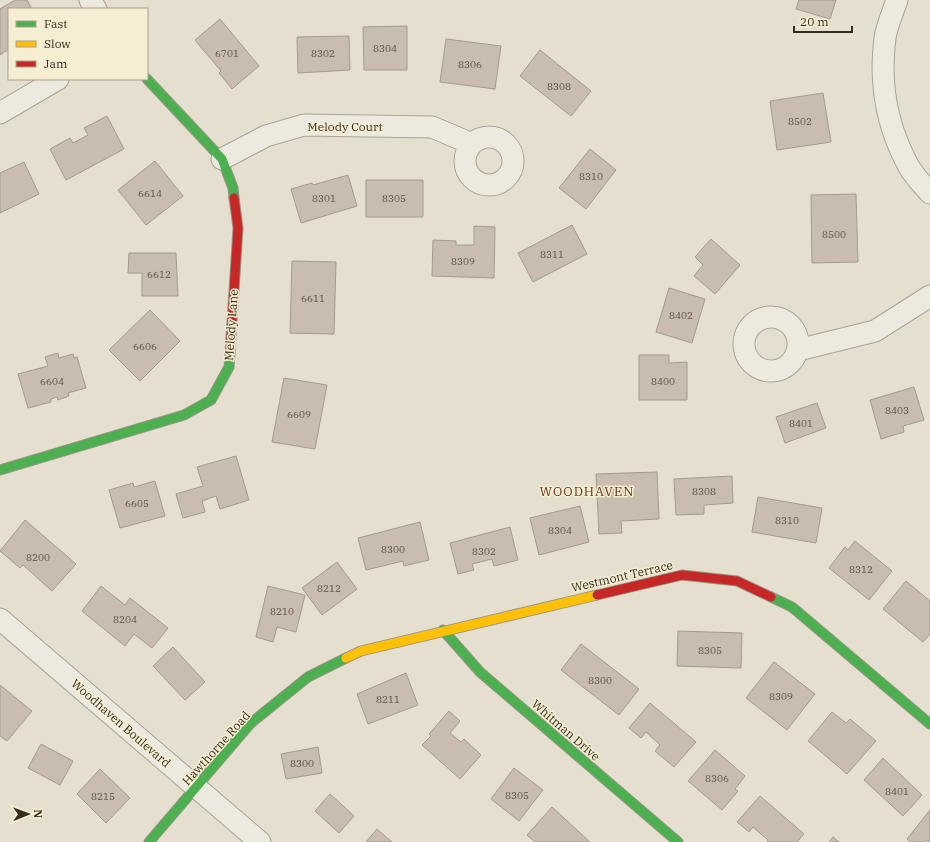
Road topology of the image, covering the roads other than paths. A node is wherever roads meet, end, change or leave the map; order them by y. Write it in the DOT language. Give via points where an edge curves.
graph roads {
  1 [pos="897,0"];
  2 [pos="56,80"];
  3 [pos="148,80"];
  4 [pos="0,113"];
  5 [pos="472,144"];
  6 [pos="222,159"];
  7 [pos="930,194"];
  8 [pos="930,296"];
  9 [pos="798,350"];
  10 [pos="0,470"];
  11 [pos="0,619"];
  12 [pos="443,630"];
  13 [pos="930,724"];
  14 [pos="196,787"];
  15 [pos="149,842"];
  16 [pos="260,842"];
  17 [pos="678,842"];
  1 -- 7 [label="street" via="886,37 883,81 889,120 910,168"];
  2 -- 4 [label="street"];
  3 -- 6 [label="street, Melody Lane"];
  5 -- 6 [label="street, Melody Court" via="432,127 304,125 266,136"];
  6 -- 10 [label="street, Melody Lane" via="233,188 238,228 229,367 211,400 184,416"];
  8 -- 9 [label="street" via="875,331"];
  11 -- 14 [label="street, Woodhaven Boulevard"];
  12 -- 13 [label="street, Westmont Terrace" via="682,575 737,581 792,607"];
  12 -- 14 [label="street, Hawthorne Road" via="361,651 308,677 251,723"];
  12 -- 17 [label="street, Whitman Drive" via="480,672"];
  14 -- 15 [label="street, Hawthorne Road"];
  14 -- 16 [label="street, Woodhaven Boulevard"];
}
